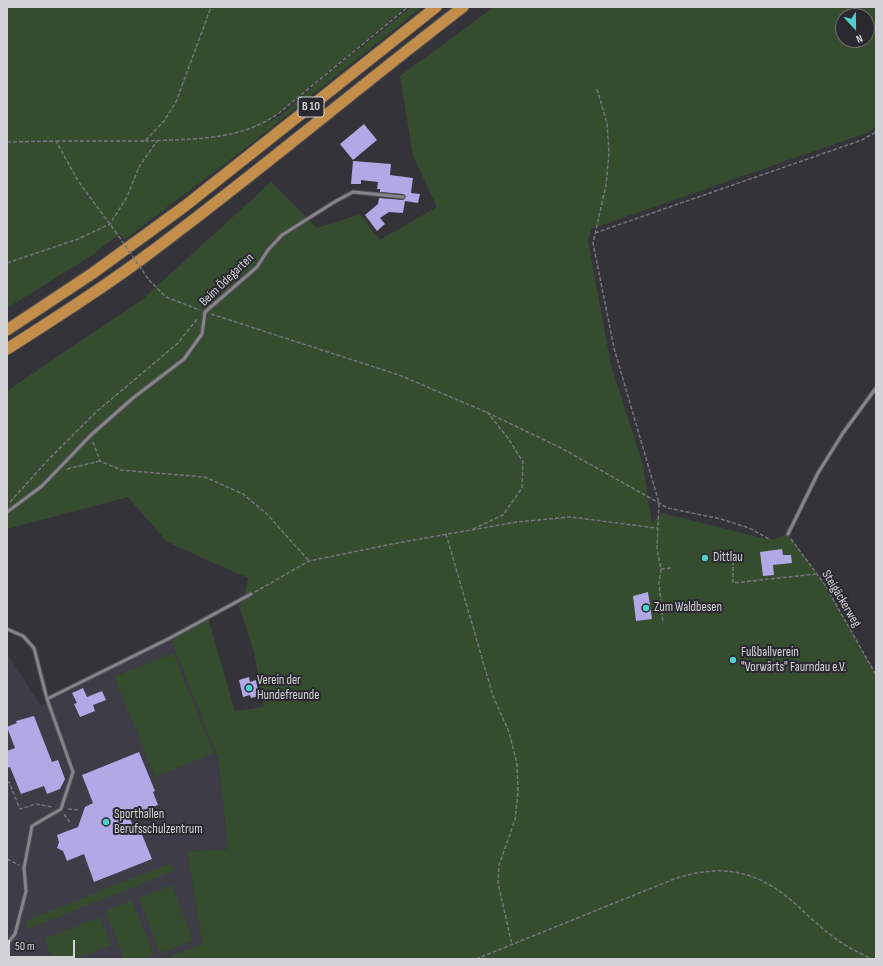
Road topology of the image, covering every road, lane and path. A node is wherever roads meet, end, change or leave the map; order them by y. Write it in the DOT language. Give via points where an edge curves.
graph roads {
  1 [pos="211,7"];
  2 [pos="408,7"];
  3 [pos="436,7"];
  4 [pos="463,7"];
  5 [pos="597,89"];
  6 [pos="876,132"];
  7 [pos="158,140"];
  8 [pos="56,141"];
  9 [pos="145,141"];
  10 [pos="7,142"];
  11 [pos="403,196"];
  12 [pos="110,224"];
  13 [pos="595,233"];
  14 [pos="7,263"];
  15 [pos="205,313"];
  16 [pos="7,330"];
  17 [pos="7,349"];
  18 [pos="876,388"];
  19 [pos="486,412"];
  20 [pos="91,435"];
  21 [pos="100,461"];
  22 [pos="58,471"];
  23 [pos="659,503"];
  24 [pos="9,511"];
  25 [pos="657,528"];
  26 [pos="469,530"];
  27 [pos="446,534"];
  28 [pos="788,534"];
  29 [pos="771,540"];
  30 [pos="309,561"];
  31 [pos="733,561"];
  32 [pos="672,568"];
  33 [pos="661,569"];
  34 [pos="816,574"];
  35 [pos="251,594"];
  36 [pos="663,623"];
  37 [pos="7,629"];
  38 [pos="876,675"];
  39 [pos="47,699"];
  40 [pos="7,783"];
  41 [pos="61,809"];
  42 [pos="79,810"];
  43 [pos="71,824"];
  44 [pos="7,859"];
  45 [pos="24,868"];
  46 [pos="7,944"];
  47 [pos="512,945"];
  48 [pos="476,959"];
  49 [pos="872,959"];
  1 -- 9 [label="path" via="176,102 164,121"];
  2 -- 7 [label="path" via="260,126 230,135"];
  3 -- 16 [label="highway, B 10" via="185,206 86,278"];
  4 -- 17 [label="highway, B 10" via="241,184 146,256 69,310"];
  5 -- 13 [label="path" via="607,123 609,153 606,185"];
  6 -- 13 [label="path" via="862,140"];
  7 -- 9 [label="path"];
  7 -- 12 [label="path" via="139,167 127,197"];
  8 -- 9 [label="path"];
  8 -- 10 [label="path"];
  8 -- 12 [label="path" via="78,181"];
  11 -- 15 [label="lane, Beim Ödegarten" via="353,192 342,198 282,235 257,267"];
  12 -- 14 [label="path" via="78,239"];
  12 -- 15 [label="path, bridge" via="150,280 166,297"];
  13 -- 23 [label="path" via="592,243 614,348"];
  15 -- 19 [label="path" via="399,375"];
  15 -- 20 [label="lane, Beim Ödegarten" via="202,334 184,359 133,398"];
  15 -- 24 [label="path" via="178,343 96,412 47,461 10,500"];
  18 -- 28 [label="lane" via="818,473"];
  19 -- 23 [label="path" via="561,448"];
  19 -- 26 [label="path" via="508,438 523,462 522,488 503,515"];
  20 -- 21 [label="path"];
  20 -- 22 [label="lane, Beim Ödegarten"];
  21 -- 22 [label="path"];
  21 -- 30 [label="path" via="121,470 205,477 243,494 267,514"];
  22 -- 24 [label="lane, Beim Ödegarten"];
  23 -- 25 [label="path"];
  23 -- 29 [label="path" via="668,508 721,519 749,528"];
  25 -- 26 [label="path" via="570,517"];
  25 -- 33 [label="path" via="657,550"];
  26 -- 27 [label="path"];
  27 -- 30 [label="path"];
  27 -- 47 [label="path" via="493,696 509,732 517,764 515,820 499,865 498,883"];
  28 -- 34 [label="path, Steigäckerweg"];
  30 -- 35 [label="path"];
  31 -- 34 [label="path" via="733,583"];
  32 -- 33 [label="path"];
  33 -- 36 [label="path" via="659,583"];
  34 -- 38 [label="path, Steigäckerweg" via="825,585"];
  35 -- 39 [label="lane" via="170,638"];
  37 -- 39 [label="lane" via="23,636 34,648"];
  39 -- 41 [label="lane" via="73,772"];
  40 -- 41 [label="path" via="9,782 20,809 36,804"];
  41 -- 42 [label="path"];
  41 -- 43 [label="path"];
  41 -- 45 [label="lane" via="32,826"];
  44 -- 45 [label="path"];
  45 -- 46 [label="lane" via="26,891 15,934"];
  47 -- 48 [label="path"];
  47 -- 49 [label="path" via="674,878 704,870 730,870 755,877 778,890 832,936 852,950"];
}
